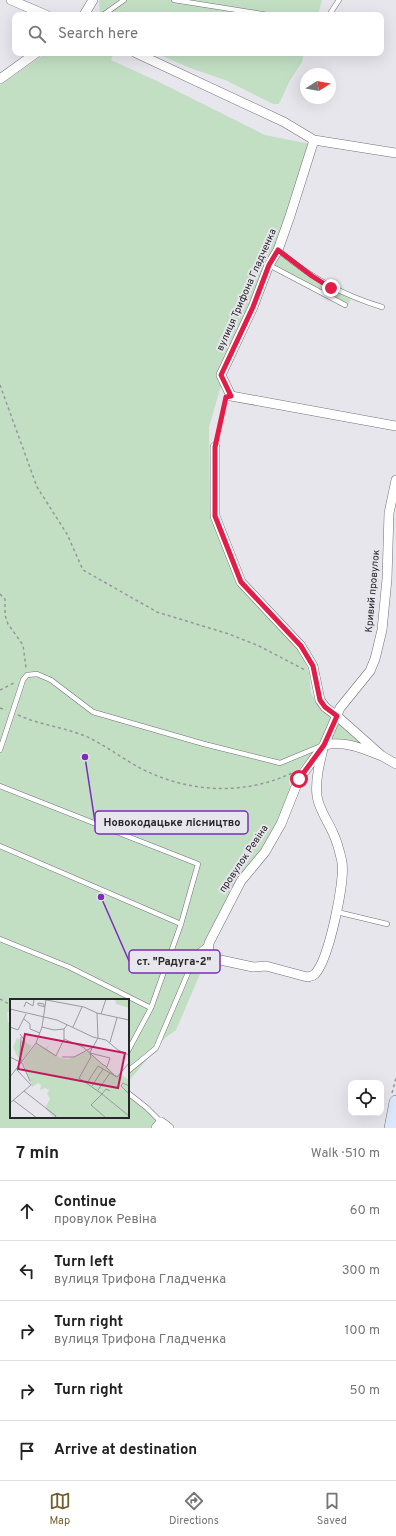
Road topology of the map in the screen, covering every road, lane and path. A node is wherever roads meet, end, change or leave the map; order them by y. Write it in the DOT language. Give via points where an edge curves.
graph roads {
  1 [pos="11,0"];
  2 [pos="93,0"];
  3 [pos="124,0"];
  4 [pos="174,0"];
  5 [pos="339,0"];
  6 [pos="39,12"];
  7 [pos="86,12"];
  8 [pos="107,12"];
  9 [pos="249,12"];
  10 [pos="331,12"];
  11 [pos="32,56"];
  12 [pos="142,56"];
  13 [pos="0,79"];
  14 [pos="314,140"];
  15 [pos="396,153"];
  16 [pos="278,250"];
  17 [pos="269,265"];
  18 [pos="345,305"];
  19 [pos="382,306"];
  20 [pos="0,385"];
  21 [pos="231,396"];
  22 [pos="396,426"];
  23 [pos="215,447"];
  24 [pos="396,480"];
  25 [pos="0,594"];
  26 [pos="309,673"];
  27 [pos="27,676"];
  28 [pos="0,690"];
  29 [pos="0,708"];
  30 [pos="12,713"];
  31 [pos="337,716"];
  32 [pos="324,745"];
  33 [pos="0,750"];
  34 [pos="382,756"];
  35 [pos="310,764"];
  36 [pos="396,764"];
  37 [pos="0,786"];
  38 [pos="0,846"];
  39 [pos="337,912"];
  40 [pos="181,924"];
  41 [pos="387,924"];
  42 [pos="0,939"];
  43 [pos="210,943"];
  44 [pos="0,999"];
  45 [pos="10,1004"];
  46 [pos="151,1008"];
  47 [pos="129,1049"];
  48 [pos="129,1070"];
  49 [pos="129,1094"];
  50 [pos="396,1102"];
  51 [pos="159,1125"];
  52 [pos="169,1128"];
  53 [pos="391,1128"];
  1 -- 6 [label="street"];
  2 -- 7 [label="street"];
  3 -- 8 [label="lane"];
  4 -- 9 [label="lane"];
  5 -- 10 [label="lane"];
  11 -- 13 [label="street"];
  12 -- 14 [label="street" via="284,122"];
  14 -- 15 [label="street"];
  14 -- 16 [label="street, вулиця Трифона Гладченка"];
  16 -- 17 [label="street, вулиця Трифона Гладченка"];
  16 -- 19 [label="lane" via="331,288"];
  17 -- 18 [label="lane"];
  17 -- 21 [label="street, вулиця Трифона Гладченка" via="253,307 221,375"];
  20 -- 26 [label="path" via="37,487 67,534 84,570 157,612 259,646"];
  21 -- 22 [label="street"];
  21 -- 23 [label="path" via="226,397"];
  23 -- 31 [label="street" via="215,516 241,582 301,646 313,666 320,700"];
  24 -- 31 [label="street, Кривий провулок" via="389,513 387,579 379,648 370,671 340,708"];
  25 -- 27 [label="path" via="5,600 8,624 23,645"];
  27 -- 28 [label="path"];
  27 -- 30 [label="lane" via="23,680"];
  27 -- 32 [label="lane" via="37,674 51,680 94,712 280,763"];
  29 -- 30 [label="path"];
  30 -- 33 [label="lane"];
  30 -- 35 [label="path" via="86,737 145,770 173,782 214,790 247,788 278,780"];
  31 -- 32 [label="street, провулок Ревіна"];
  31 -- 34 [label="street"];
  32 -- 34 [label="street" via="339,742"];
  32 -- 35 [label="street, провулок Ревіна"];
  32 -- 39 [label="street, провулок Ревіна" via="317,795 320,807 334,834 342,862"];
  34 -- 36 [label="street"];
  35 -- 43 [label="street, провулок Ревіна" via="299,779 278,829 265,852 241,881"];
  37 -- 40 [label="lane" via="198,864"];
  38 -- 40 [label="lane"];
  39 -- 41 [label="lane"];
  39 -- 43 [label="street, провулок Ревіна" via="319,968 312,976 211,958 208,955"];
  40 -- 46 [label="lane"];
  42 -- 46 [label="lane" via="69,966"];
  43 -- 48 [label="lane" via="196,954 156,1048"];
  44 -- 45 [label="path"];
  46 -- 47 [label="lane"];
  49 -- 51 [label="lane" via="147,1108"];
  50 -- 53 [label="street"];
  51 -- 52 [label="street"];
}
